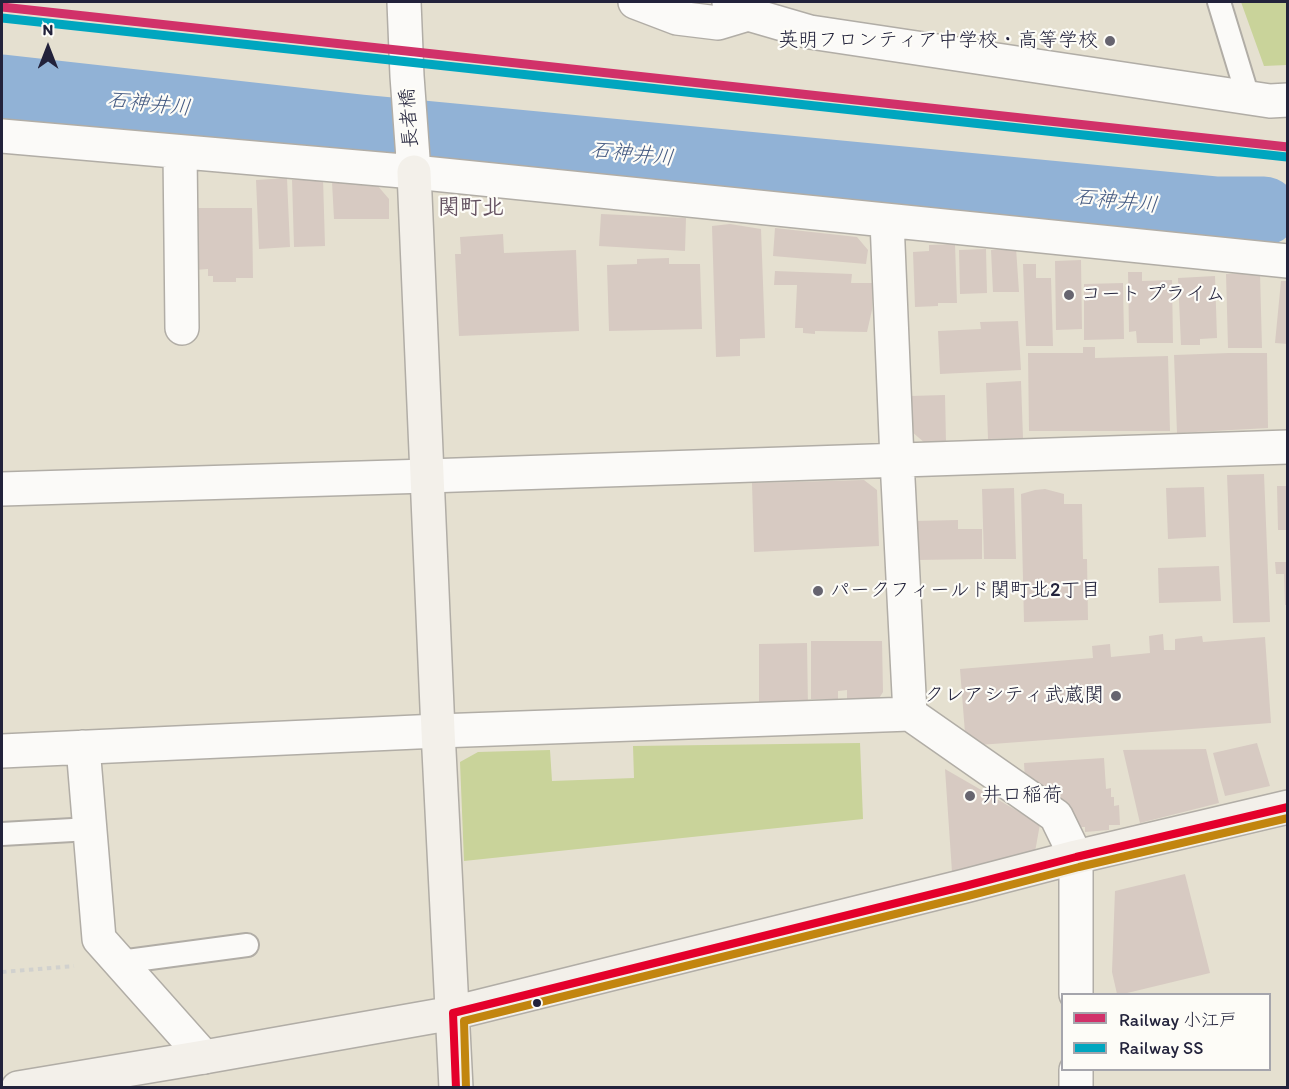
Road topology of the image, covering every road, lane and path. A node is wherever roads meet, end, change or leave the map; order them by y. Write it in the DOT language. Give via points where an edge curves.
graph roads {
  1 [pos="404,2"];
  2 [pos="635,2"];
  3 [pos="1219,2"];
  4 [pos="739,8"];
  5 [pos="1248,97"];
  6 [pos="1287,100"];
  7 [pos="2,136"];
  8 [pos="180,152"];
  9 [pos="413,166"];
  10 [pos="887,221"];
  11 [pos="1287,261"];
  12 [pos="182,328"];
  13 [pos="1287,447"];
  14 [pos="897,460"];
  15 [pos="427,476"];
  16 [pos="2,489"];
  17 [pos="910,714"];
  18 [pos="438,731"];
  19 [pos="83,747"];
  20 [pos="2,751"];
  21 [pos="1287,807"];
  22 [pos="90,828"];
  23 [pos="2,834"];
  24 [pos="1076,856"];
  25 [pos="247,945"];
  26 [pos="120,962"];
  27 [pos="2,972"];
  28 [pos="1076,993"];
  29 [pos="453,1013"];
  30 [pos="204,1057"];
  31 [pos="1076,1071"];
  32 [pos="26,1087"];
  33 [pos="456,1088"];
  34 [pos="1076,1088"];
  1 -- 9 [label="street, 長者橋"];
  2 -- 4 [label="street" via="677,18 718,23"];
  3 -- 5 [label="lane"];
  4 -- 5 [label="street" via="810,33"];
  5 -- 6 [label="street"];
  7 -- 8 [label="street"];
  8 -- 9 [label="street"];
  8 -- 12 [label="street"];
  9 -- 10 [label="street"];
  9 -- 15 [label="street"];
  10 -- 11 [label="street"];
  10 -- 14 [label="street"];
  13 -- 14 [label="street"];
  14 -- 15 [label="street"];
  14 -- 17 [label="street"];
  15 -- 16 [label="street"];
  15 -- 18 [label="street"];
  17 -- 18 [label="street"];
  17 -- 24 [label="street" via="1056,816"];
  18 -- 19 [label="street"];
  18 -- 29 [label="street"];
  19 -- 20 [label="street"];
  19 -- 22 [label="street"];
  21 -- 24 [label="street"];
  22 -- 23 [label="lane"];
  22 -- 26 [label="street" via="99,939"];
  24 -- 28 [label="street"];
  24 -- 29 [label="street"];
  25 -- 26 [label="lane"];
  26 -- 27 [label="path"];
  26 -- 30 [label="street"];
  29 -- 30 [label="street"];
  29 -- 33 [label="street"];
  30 -- 32 [label="street"];
  31 -- 34 [label="street"];
}
